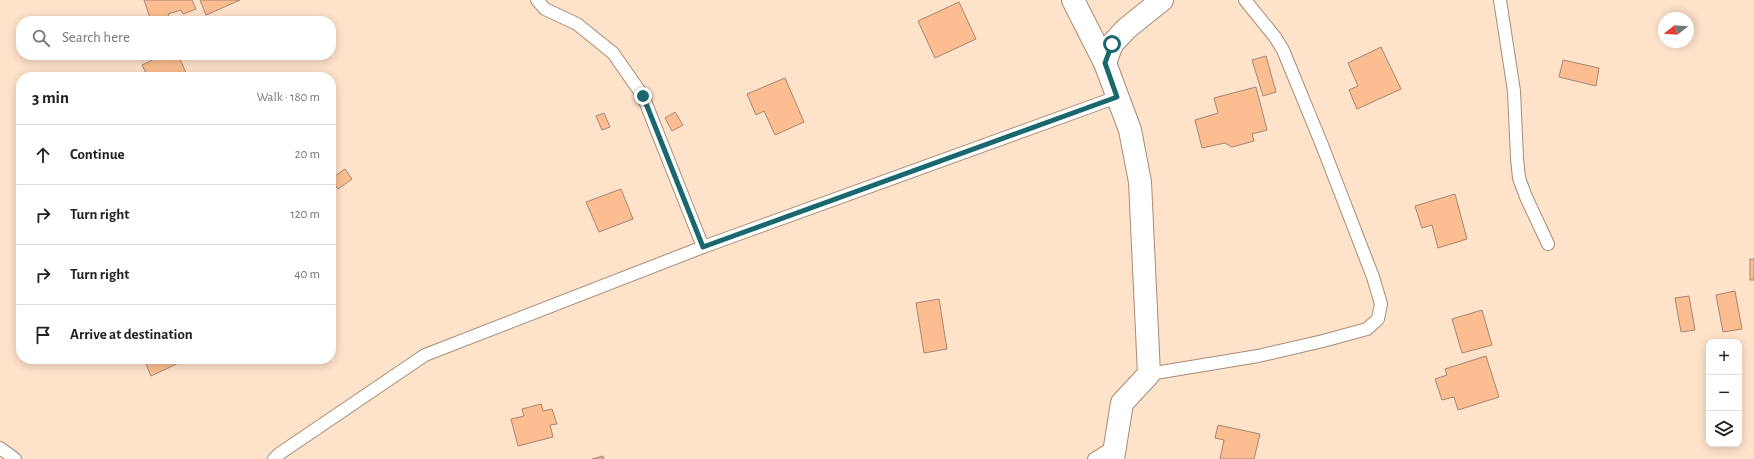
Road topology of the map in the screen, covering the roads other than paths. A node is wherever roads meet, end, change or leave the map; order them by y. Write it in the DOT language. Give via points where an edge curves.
graph roads {
  1 [pos="537,0"];
  2 [pos="1073,0"];
  3 [pos="1162,0"];
  4 [pos="1245,0"];
  5 [pos="1500,0"];
  6 [pos="1105,63"];
  7 [pos="1117,97"];
  8 [pos="1548,244"];
  9 [pos="703,247"];
  10 [pos="1149,374"];
  11 [pos="0,448"];
  12 [pos="1114,452"];
  13 [pos="16,459"];
  14 [pos="274,459"];
  15 [pos="1094,459"];
  1 -- 9 [label="lane" via="545,9 577,24 613,53 643,96"];
  2 -- 6 [label="street"];
  3 -- 6 [label="street" via="1126,29 1112,44"];
  4 -- 10 [label="lane" via="1283,50 1373,277 1381,304 1378,319 1367,329 1323,341 1258,356"];
  5 -- 8 [label="lane" via="1514,91 1519,178"];
  6 -- 7 [label="street"];
  7 -- 9 [label="lane"];
  7 -- 10 [label="street" via="1130,130 1140,182"];
  9 -- 14 [label="lane" via="425,354"];
  10 -- 12 [label="street" via="1122,403"];
  11 -- 13 [label="lane"];
  12 -- 15 [label="lane"];
}
